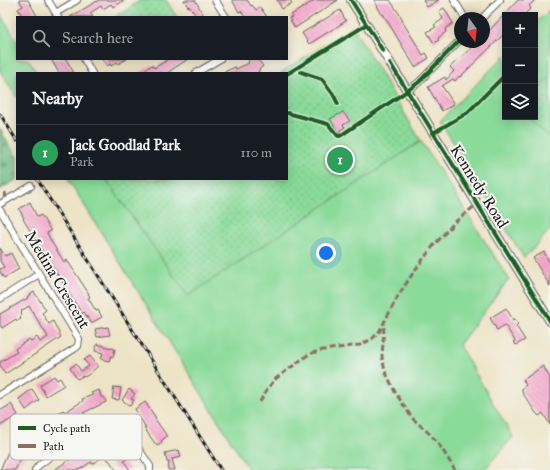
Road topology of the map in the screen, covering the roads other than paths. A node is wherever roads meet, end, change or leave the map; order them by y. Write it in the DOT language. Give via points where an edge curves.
graph roads {
  1 [pos="48,0"];
  2 [pos="77,0"];
  3 [pos="215,0"];
  4 [pos="351,0"];
  5 [pos="454,0"];
  6 [pos="500,0"];
  7 [pos="461,12"];
  8 [pos="488,12"];
  9 [pos="57,15"];
  10 [pos="225,16"];
  11 [pos="454,46"];
  12 [pos="85,60"];
  13 [pos="218,60"];
  14 [pos="91,72"];
  15 [pos="198,72"];
  16 [pos="407,91"];
  17 [pos="31,186"];
  18 [pos="0,204"];
  19 [pos="0,210"];
  20 [pos="40,274"];
  21 [pos="0,299"];
  22 [pos="550,321"];
  23 [pos="0,395"];
  24 [pos="142,454"];
  25 [pos="45,460"];
  26 [pos="35,470"];
  27 [pos="150,470"];
  1 -- 9 [label="street"];
  2 -- 9 [label="street"];
  3 -- 10 [label="street"];
  4 -- 16 [label="main road, Kennedy Road"];
  5 -- 7 [label="street"];
  6 -- 8 [label="street"];
  11 -- 16 [label="street"];
  12 -- 14 [label="street"];
  13 -- 15 [label="street"];
  16 -- 22 [label="main road, Kennedy Road"];
  17 -- 18 [label="street"];
  19 -- 20 [label="street, Medina Crescent"];
  20 -- 21 [label="street"];
  20 -- 23 [label="street, Medina Crescent" via="78,335 79,343 74,349"];
  24 -- 27 [label="street"];
  25 -- 26 [label="street"];
}
